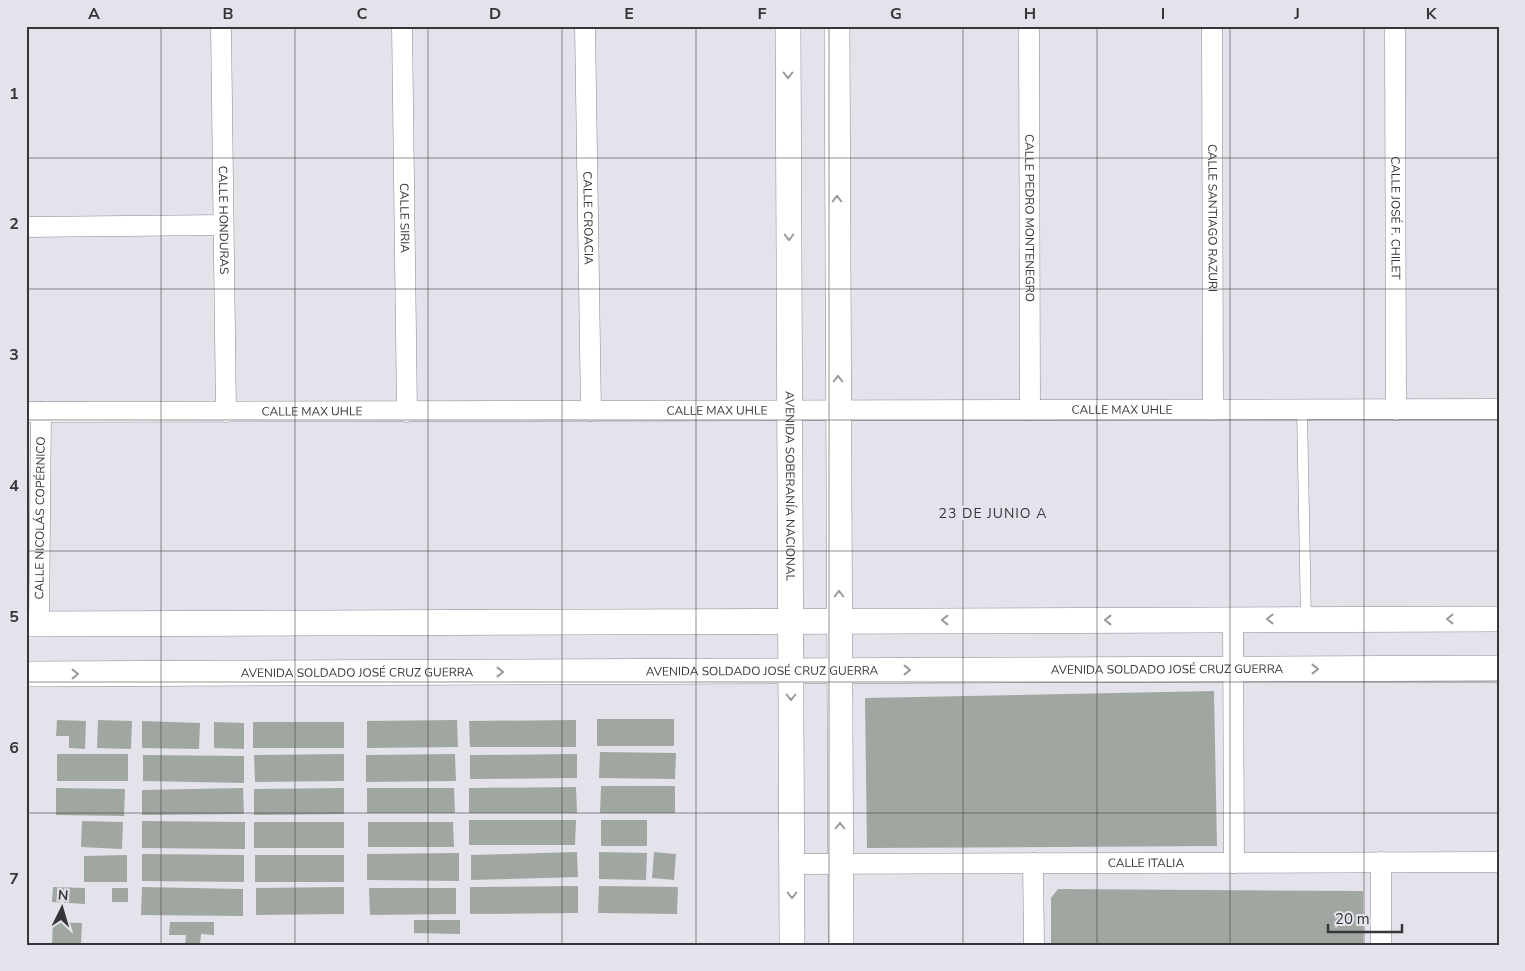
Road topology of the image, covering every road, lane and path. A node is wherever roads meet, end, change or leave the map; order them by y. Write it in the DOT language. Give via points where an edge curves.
graph roads {
  1 [pos="221,26"];
  2 [pos="402,26"];
  3 [pos="585,26"];
  4 [pos="788,26"];
  5 [pos="837,26"];
  6 [pos="1029,26"];
  7 [pos="1212,26"];
  8 [pos="1395,26"];
  9 [pos="223,225"];
  10 [pos="26,227"];
  11 [pos="1499,409"];
  12 [pos="1030,410"];
  13 [pos="1213,410"];
  14 [pos="1302,410"];
  15 [pos="1396,410"];
  16 [pos="590,411"];
  17 [pos="790,411"];
  18 [pos="838,411"];
  19 [pos="34,412"];
  20 [pos="226,412"];
  21 [pos="407,412"];
  22 [pos="1499,618"];
  23 [pos="1306,619"];
  24 [pos="1233,620"];
  25 [pos="791,621"];
  26 [pos="839,621"];
  27 [pos="33,624"];
  28 [pos="1499,668"];
  29 [pos="1233,669"];
  30 [pos="791,671"];
  31 [pos="840,671"];
  32 [pos="26,674"];
  33 [pos="1381,862"];
  34 [pos="1499,862"];
  35 [pos="1033,863"];
  36 [pos="1234,863"];
  37 [pos="792,864"];
  38 [pos="840,864"];
  39 [pos="792,945"];
  40 [pos="841,945"];
  41 [pos="1034,945"];
  42 [pos="1381,945"];
  1 -- 9 [label="street, CALLE HONDURAS"];
  2 -- 21 [label="street, CALLE SIRIA"];
  3 -- 16 [label="street, CALLE CROACIA"];
  4 -- 17 [label="street, AVENIDA SOBERANÍA NACIONAL, one-way"];
  18 -- 5 [label="street, one-way"];
  6 -- 12 [label="street, CALLE PEDRO MONTENEGRO"];
  7 -- 13 [label="street, CALLE SANTIAGO RAZURI"];
  8 -- 15 [label="street, CALLE JOSÉ F. CHILET"];
  9 -- 10 [label="street"];
  9 -- 20 [label="street, CALLE HONDURAS"];
  11 -- 15 [label="street, CALLE MAX UHLE"];
  12 -- 13 [label="street, CALLE MAX UHLE"];
  12 -- 18 [label="street, CALLE MAX UHLE"];
  13 -- 14 [label="street, CALLE MAX UHLE"];
  14 -- 15 [label="street, CALLE MAX UHLE"];
  14 -- 23 [label="lane"];
  16 -- 17 [label="street, CALLE MAX UHLE"];
  16 -- 21 [label="street, CALLE MAX UHLE"];
  17 -- 18 [label="street, CALLE MAX UHLE"];
  17 -- 25 [label="street, AVENIDA SOBERANÍA NACIONAL"];
  26 -- 18 [label="street, one-way"];
  19 -- 20 [label="street, CALLE MAX UHLE"];
  19 -- 27 [label="street, CALLE NICOLÁS COPÉRNICO"];
  20 -- 21 [label="street, CALLE MAX UHLE"];
  22 -- 23 [label="street, one-way"];
  23 -- 24 [label="street, one-way"];
  24 -- 26 [label="street, one-way"];
  24 -- 29 [label="street"];
  25 -- 26 [label="street"];
  25 -- 27 [label="street"];
  25 -- 30 [label="street, AVENIDA SOBERANÍA NACIONAL"];
  26 -- 31 [label="street"];
  29 -- 28 [label="street, AVENIDA SOLDADO JOSÉ CRUZ GUERRA, one-way"];
  31 -- 29 [label="street, AVENIDA SOLDADO JOSÉ CRUZ GUERRA, one-way"];
  29 -- 36 [label="street"];
  30 -- 31 [label="street, AVENIDA SOLDADO JOSÉ CRUZ GUERRA"];
  32 -- 30 [label="street, AVENIDA SOLDADO JOSÉ CRUZ GUERRA, one-way"];
  30 -- 37 [label="street, AVENIDA SOBERANÍA NACIONAL, one-way"];
  38 -- 31 [label="street, one-way"];
  33 -- 34 [label="street, CALLE ITALIA"];
  33 -- 36 [label="street, CALLE ITALIA"];
  33 -- 42 [label="street"];
  35 -- 36 [label="street, CALLE ITALIA"];
  35 -- 38 [label="street, CALLE ITALIA"];
  35 -- 41 [label="street"];
  37 -- 38 [label="street, CALLE ITALIA"];
  37 -- 39 [label="street, AVENIDA SOBERANÍA NACIONAL, one-way"];
  38 -- 40 [label="street"];
}
